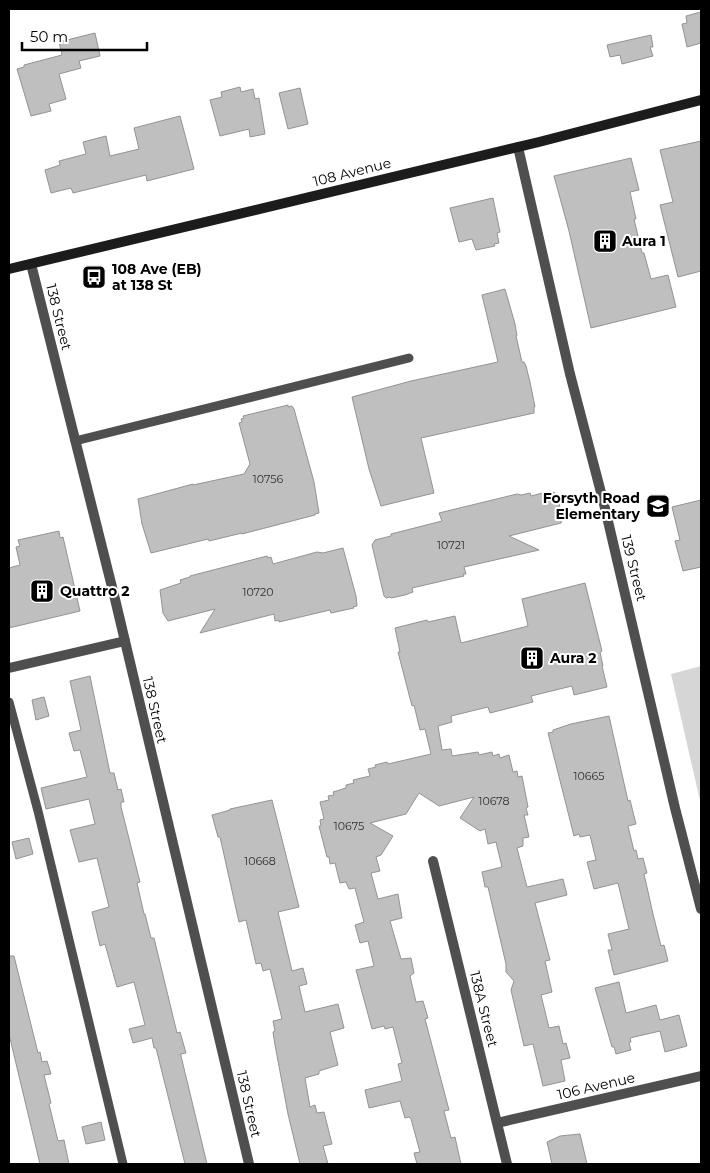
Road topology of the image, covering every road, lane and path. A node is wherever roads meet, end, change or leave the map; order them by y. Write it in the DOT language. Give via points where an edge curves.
graph roads {
  1 [pos="701,100"];
  2 [pos="518,147"];
  3 [pos="31,264"];
  4 [pos="9,269"];
  5 [pos="409,358"];
  6 [pos="75,440"];
  7 [pos="125,641"];
  8 [pos="9,668"];
  9 [pos="9,702"];
  10 [pos="433,861"];
  11 [pos="701,909"];
  12 [pos="701,1076"];
  13 [pos="497,1123"];
  14 [pos="123,1164"];
  15 [pos="249,1164"];
  16 [pos="507,1164"];
  1 -- 2 [label="main road, 108 Avenue"];
  2 -- 3 [label="main road, 108 Avenue"];
  2 -- 11 [label="street, 139 Street"];
  3 -- 4 [label="main road, 108 Avenue"];
  3 -- 6 [label="street, 138 Street"];
  5 -- 6 [label="lane"];
  6 -- 7 [label="street, 138 Street"];
  7 -- 8 [label="street"];
  7 -- 15 [label="street, 138 Street"];
  9 -- 14 [label="lane"];
  10 -- 13 [label="street, 138A Street"];
  12 -- 13 [label="street, 106 Avenue"];
  13 -- 16 [label="street, 138A Street"];
}
